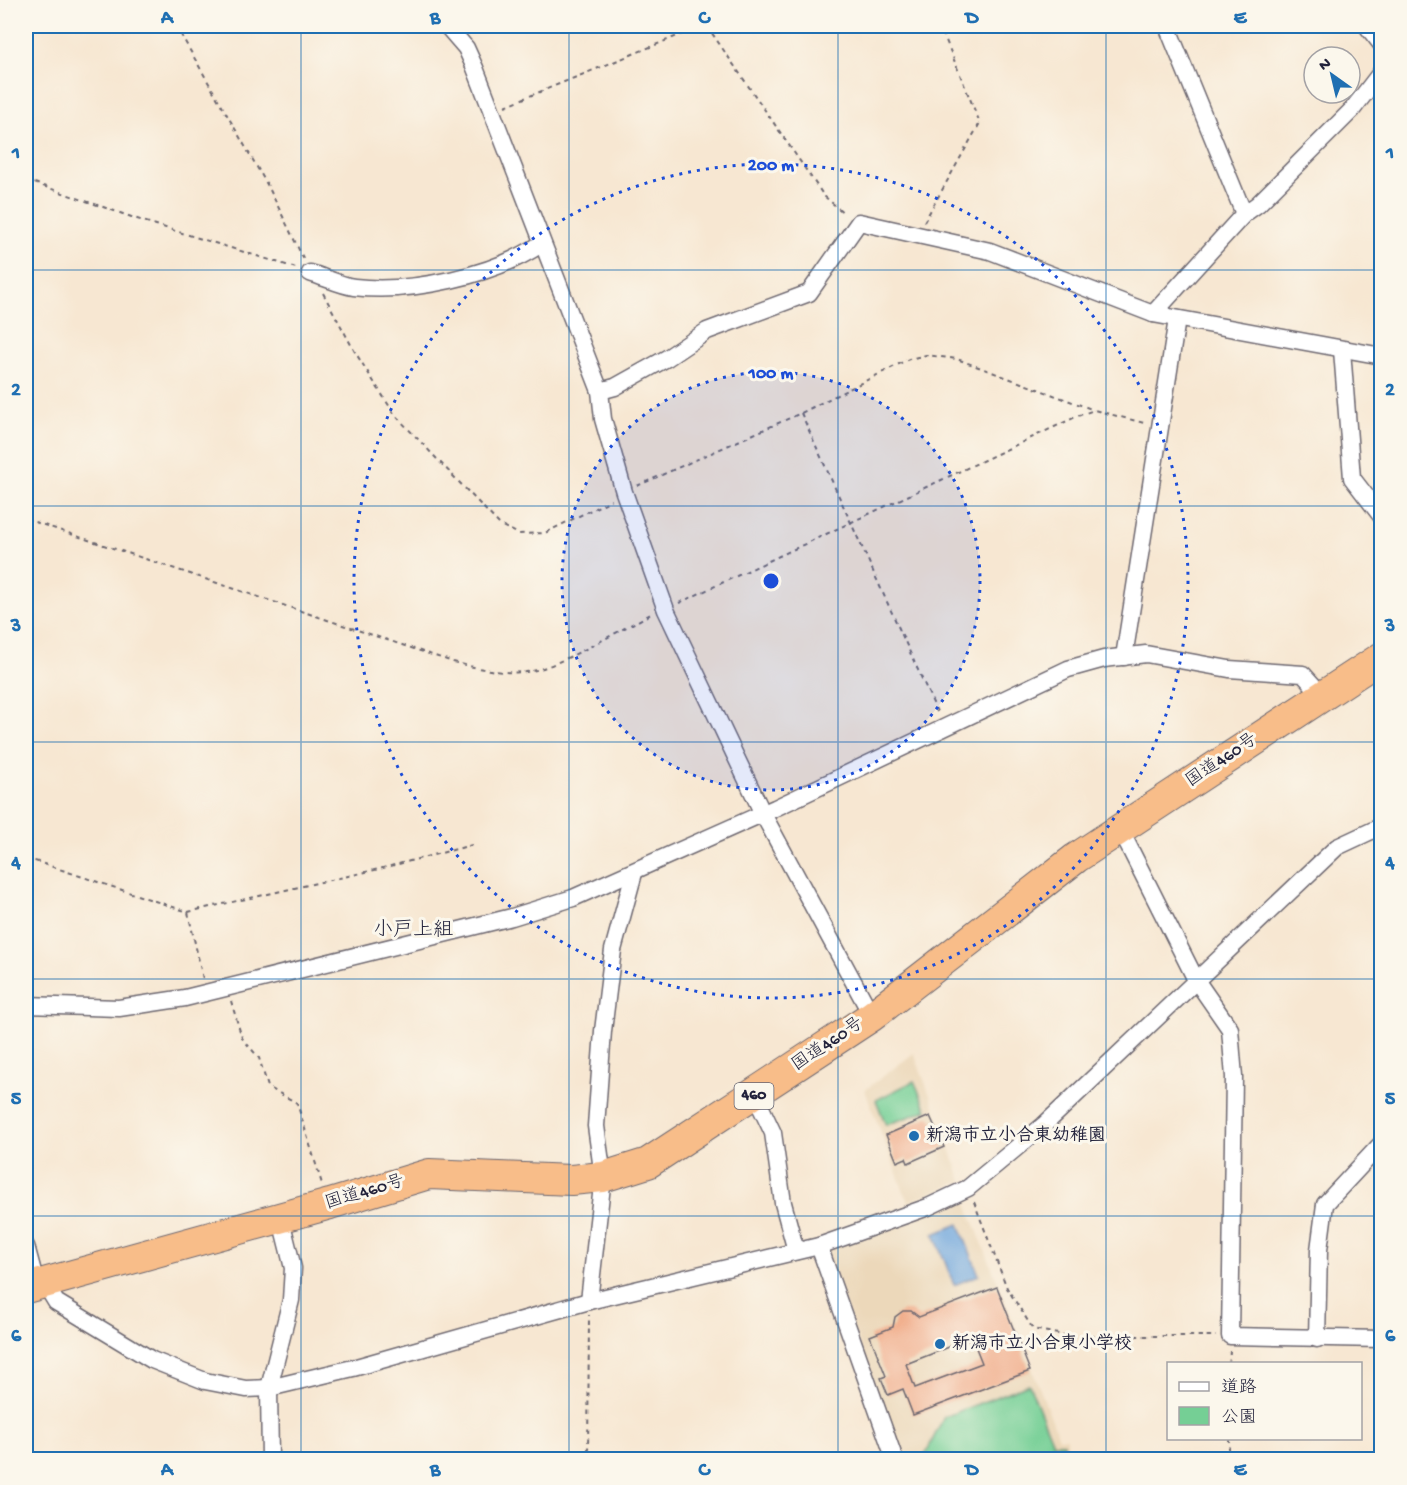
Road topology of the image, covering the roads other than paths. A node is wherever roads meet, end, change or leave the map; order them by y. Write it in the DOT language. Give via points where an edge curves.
graph roads {
  1 [pos="447,26"];
  2 [pos="1167,26"];
  3 [pos="1367,26"];
  4 [pos="1382,45"];
  5 [pos="1382,71"];
  6 [pos="1244,214"];
  7 [pos="541,244"];
  8 [pos="310,273"];
  9 [pos="1153,314"];
  10 [pos="1177,319"];
  11 [pos="1342,350"];
  12 [pos="1382,356"];
  13 [pos="600,391"];
  14 [pos="1382,518"];
  15 [pos="1124,657"];
  16 [pos="1382,657"];
  17 [pos="1322,695"];
  18 [pos="763,814"];
  19 [pos="1382,826"];
  20 [pos="1120,829"];
  21 [pos="634,873"];
  22 [pos="1196,980"];
  23 [pos="26,1005"];
  24 [pos="872,1016"];
  25 [pos="755,1095"];
  26 [pos="1382,1143"];
  27 [pos="603,1177"];
  28 [pos="280,1216"];
  29 [pos="26,1246"];
  30 [pos="819,1246"];
  31 [pos="796,1251"];
  32 [pos="32,1279"];
  33 [pos="589,1301"];
  34 [pos="1317,1339"];
  35 [pos="1382,1339"];
  36 [pos="269,1388"];
  37 [pos="270,1460"];
  38 [pos="896,1460"];
  1 -- 7 [label="street" via="466,48"];
  2 -- 6 [label="street"];
  3 -- 4 [label="street"];
  5 -- 6 [label="street" via="1352,110"];
  6 -- 9 [label="street"];
  7 -- 8 [label="street" via="495,267 399,287 353,287"];
  7 -- 13 [label="street"];
  9 -- 10 [label="street"];
  9 -- 13 [label="street" via="990,250 859,222 809,293 707,331 668,358"];
  10 -- 11 [label="street"];
  10 -- 15 [label="street"];
  11 -- 12 [label="street"];
  11 -- 14 [label="street" via="1352,478"];
  13 -- 18 [label="street" via="603,419 624,492 666,610"];
  15 -- 17 [label="street" via="1146,654 1229,669 1303,675"];
  15 -- 18 [label="street" via="1068,669"];
  16 -- 17 [label="highway, 国道460号 / 460"];
  17 -- 20 [label="highway, 国道460号 / 460"];
  18 -- 21 [label="street"];
  18 -- 24 [label="street"];
  19 -- 22 [label="street" via="1337,848"];
  20 -- 22 [label="street"];
  20 -- 24 [label="highway, 国道460号 / 460" via="1076,858"];
  21 -- 23 [label="street" via="512,917 227,989 119,1008"];
  21 -- 27 [label="street" via="613,950 603,1031 596,1126"];
  22 -- 30 [label="street" via="1044,1125 968,1188 928,1207"];
  22 -- 34 [label="street" via="1230,1029 1234,1077 1230,1336"];
  24 -- 25 [label="highway, 国道460号 / 460"];
  25 -- 27 [label="highway, 国道460号 / 460" via="648,1163"];
  25 -- 31 [label="street" via="772,1133 783,1203"];
  26 -- 34 [label="street" via="1325,1204 1319,1250"];
  27 -- 28 [label="highway, 国道460号 / 460" via="571,1180 429,1174"];
  27 -- 33 [label="street"];
  28 -- 32 [label="highway, 国道460号 / 460"];
  28 -- 36 [label="street" via="293,1268 291,1300"];
  29 -- 32 [label="street"];
  30 -- 31 [label="street"];
  30 -- 38 [label="street"];
  31 -- 33 [label="street"];
  32 -- 36 [label="street" via="56,1302 152,1360 206,1381 246,1389"];
  33 -- 36 [label="street"];
  34 -- 35 [label="street"];
  36 -- 37 [label="street"];
}
